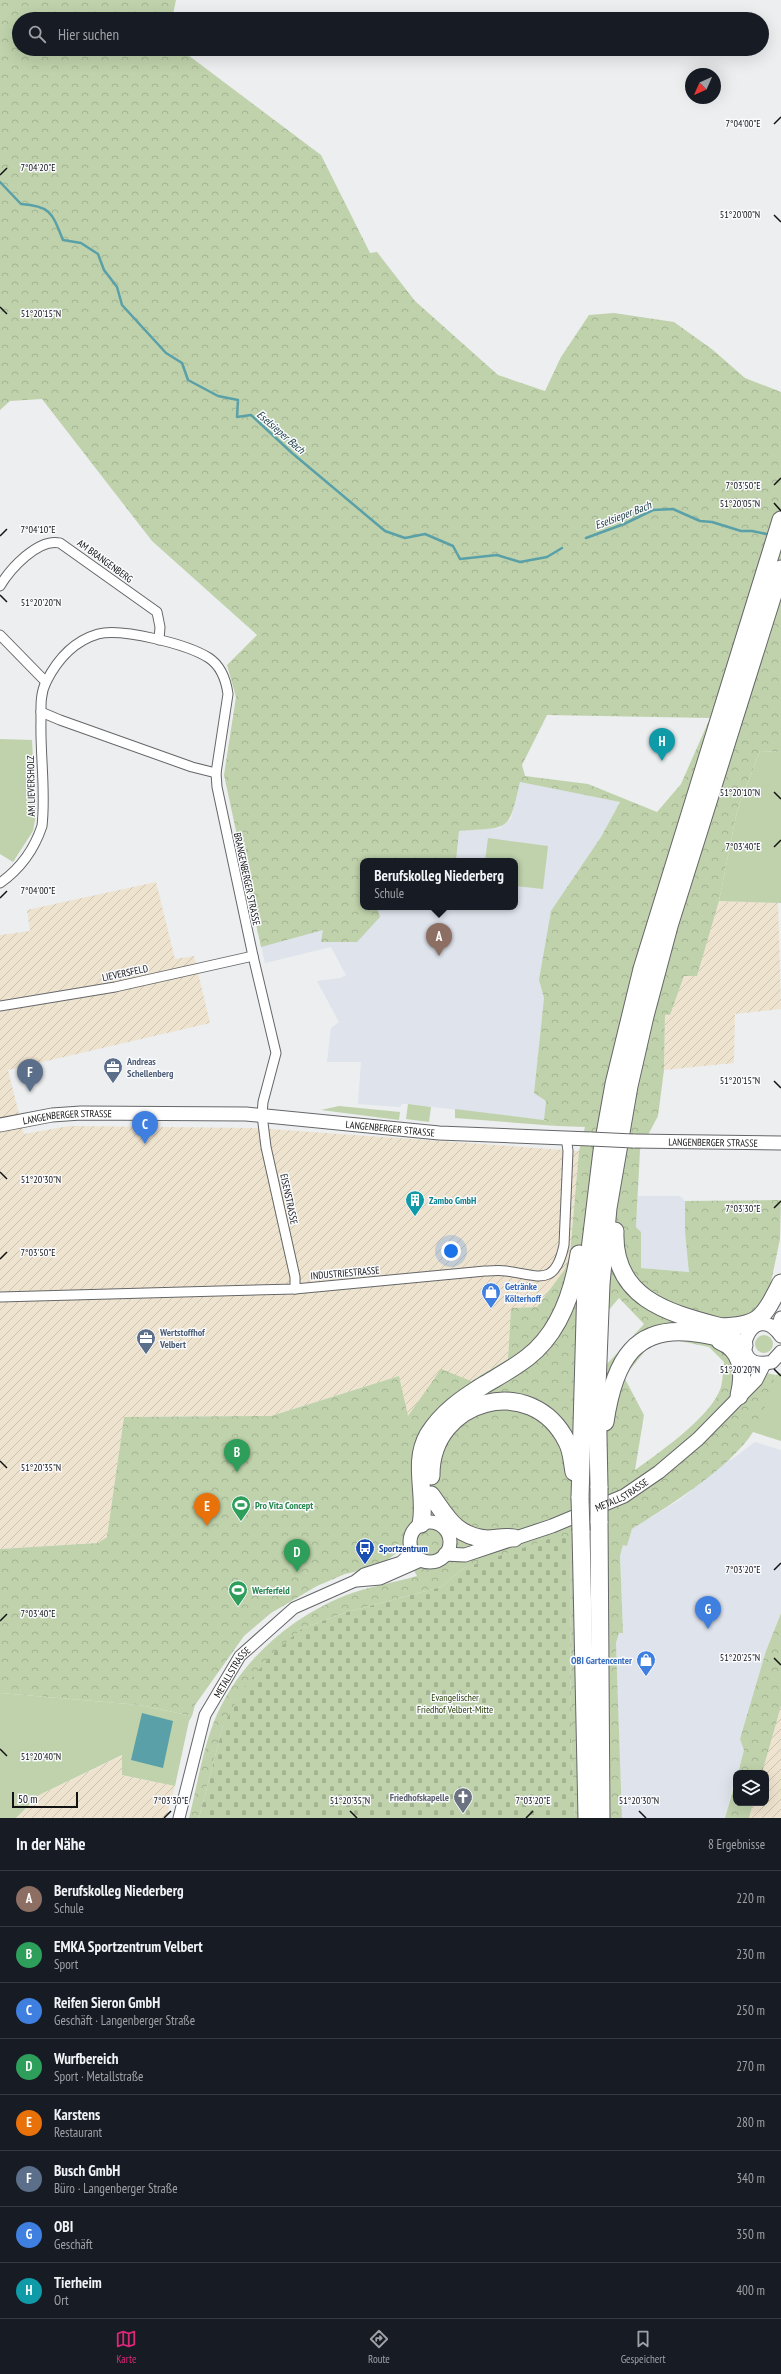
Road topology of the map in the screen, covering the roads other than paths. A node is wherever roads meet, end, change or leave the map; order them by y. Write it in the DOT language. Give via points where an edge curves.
graph roads {
  1 [pos="781,520"];
  2 [pos="781,569"];
  3 [pos="0,586"];
  4 [pos="0,635"];
  5 [pos="159,640"];
  6 [pos="746,655"];
  7 [pos="46,682"];
  8 [pos="41,712"];
  9 [pos="216,773"];
  10 [pos="0,883"];
  11 [pos="253,956"];
  12 [pos="0,1006"];
  13 [pos="262,1115"];
  14 [pos="0,1125"];
  15 [pos="566,1137"];
  16 [pos="781,1143"];
  17 [pos="608,1208"];
  18 [pos="592,1227"];
  19 [pos="781,1284"];
  20 [pos="295,1289"];
  21 [pos="0,1297"];
  22 [pos="720,1327"];
  23 [pos="776,1327"];
  24 [pos="701,1334"];
  25 [pos="747,1346"];
  26 [pos="781,1352"];
  27 [pos="764,1364"];
  28 [pos="739,1396"];
  29 [pos="600,1460"];
  30 [pos="431,1495"];
  31 [pos="580,1498"];
  32 [pos="427,1523"];
  33 [pos="514,1538"];
  34 [pos="450,1542"];
  35 [pos="413,1550"];
  36 [pos="478,1550"];
  37 [pos="445,1554"];
  38 [pos="423,1560"];
  39 [pos="355,1581"];
  40 [pos="179,1818"];
  41 [pos="587,1818"];
  42 [pos="602,1818"];
  1 -- 6 [label="highway"];
  2 -- 6 [label="highway"];
  3 -- 5 [label="street, AM BRANGENBERG" via="6,575 30,553 51,542 60,543 156,612 160,627"];
  4 -- 7 [label="street"];
  5 -- 7 [label="street" via="124,632 98,634 66,653"];
  5 -- 9 [label="street, BRANGENBERGER STRASSE" via="209,658 220,670 226,682 228,694"];
  6 -- 17 [label="highway" via="645,1016 628,1093"];
  6 -- 18 [label="highway" via="642,969 614,1084"];
  7 -- 8 [label="street"];
  8 -- 9 [label="street" via="192,767"];
  8 -- 10 [label="street, AM LIEVERSHOLZ" via="42,826 35,846 22,863"];
  9 -- 11 [label="street, BRANGENBERGER STRASSE" via="219,800"];
  11 -- 12 [label="street, LIEVERSFELD" via="115,987"];
  11 -- 13 [label="street, BRANGENBERGER STRASSE" via="276,1052 262,1102"];
  13 -- 14 [label="main road, LANGENBERGER STRASSE" via="81,1113 52,1115"];
  13 -- 15 [label="main road, LANGENBERGER STRASSE" via="439,1133"];
  13 -- 20 [label="street, EISENSTRASSE" via="266,1147 295,1277"];
  15 -- 16 [label="main road, LANGENBERGER STRASSE, bridge" via="633,1141"];
  15 -- 20 [label="street, INDUSTRIESTRASSE" via="568,1151 564,1244 561,1258 554,1269 546,1275 535,1277 505,1270 485,1271"];
  17 -- 22 [label="highway" via="615,1224 615,1247 619,1264 636,1291 664,1310"];
  17 -- 29 [label="highway" via="598,1341"];
  18 -- 31 [label="highway" via="586,1283"];
  18 -- 32 [label="highway" via="581,1243 566,1305 544,1342 528,1357 454,1406 428,1435 421,1459 423,1511"];
  19 -- 22 [label="highway" via="765,1313 757,1320 747,1325"];
  19 -- 23 [label="main road" via="772,1316"];
  20 -- 21 [label="street, INDUSTRIESTRASSE"];
  22 -- 25 [label="highway"];
  23 -- 25 [label="main road" via="755,1326"];
  24 -- 25 [label="highway" via="731,1339"];
  24 -- 28 [label="highway" via="726,1343 736,1353 741,1363 742,1381"];
  24 -- 29 [label="highway" via="677,1330 663,1332 638,1345 626,1357 612,1386"];
  25 -- 27 [label="main road"];
  25 -- 28 [label="main road, METALLSTRASSE" via="749,1375"];
  26 -- 27 [label="main road" via="772,1362"];
  27 -- 28 [label="main road, METALLSTRASSE" via="756,1380"];
  28 -- 33 [label="main road, METALLSTRASSE" via="728,1411 698,1440 624,1496 552,1526"];
  29 -- 42 [label="highway, bridge"];
  30 -- 31 [label="highway" via="432,1459 448,1427 466,1411 489,1402 502,1401 527,1405 556,1424 571,1452"];
  30 -- 32 [label="highway"];
  30 -- 33 [label="highway" via="444,1516 463,1532 489,1539 501,1536"];
  31 -- 41 [label="highway, bridge"];
  32 -- 34 [label="main road" via="447,1531"];
  32 -- 35 [label="main road" via="415,1530 411,1538"];
  33 -- 36 [label="main road, METALLSTRASSE"];
  34 -- 36 [label="main road"];
  34 -- 37 [label="main road"];
  35 -- 38 [label="main road"];
  35 -- 39 [label="street, METALLSTRASSE" via="401,1562 364,1574"];
  36 -- 37 [label="main road, METALLSTRASSE" via="465,1556"];
  37 -- 38 [label="main road" via="437,1560"];
  38 -- 39 [label="street, METALLSTRASSE" via="380,1579"];
  39 -- 40 [label="street, METALLSTRASSE" via="294,1608 240,1656 205,1715"];
}
